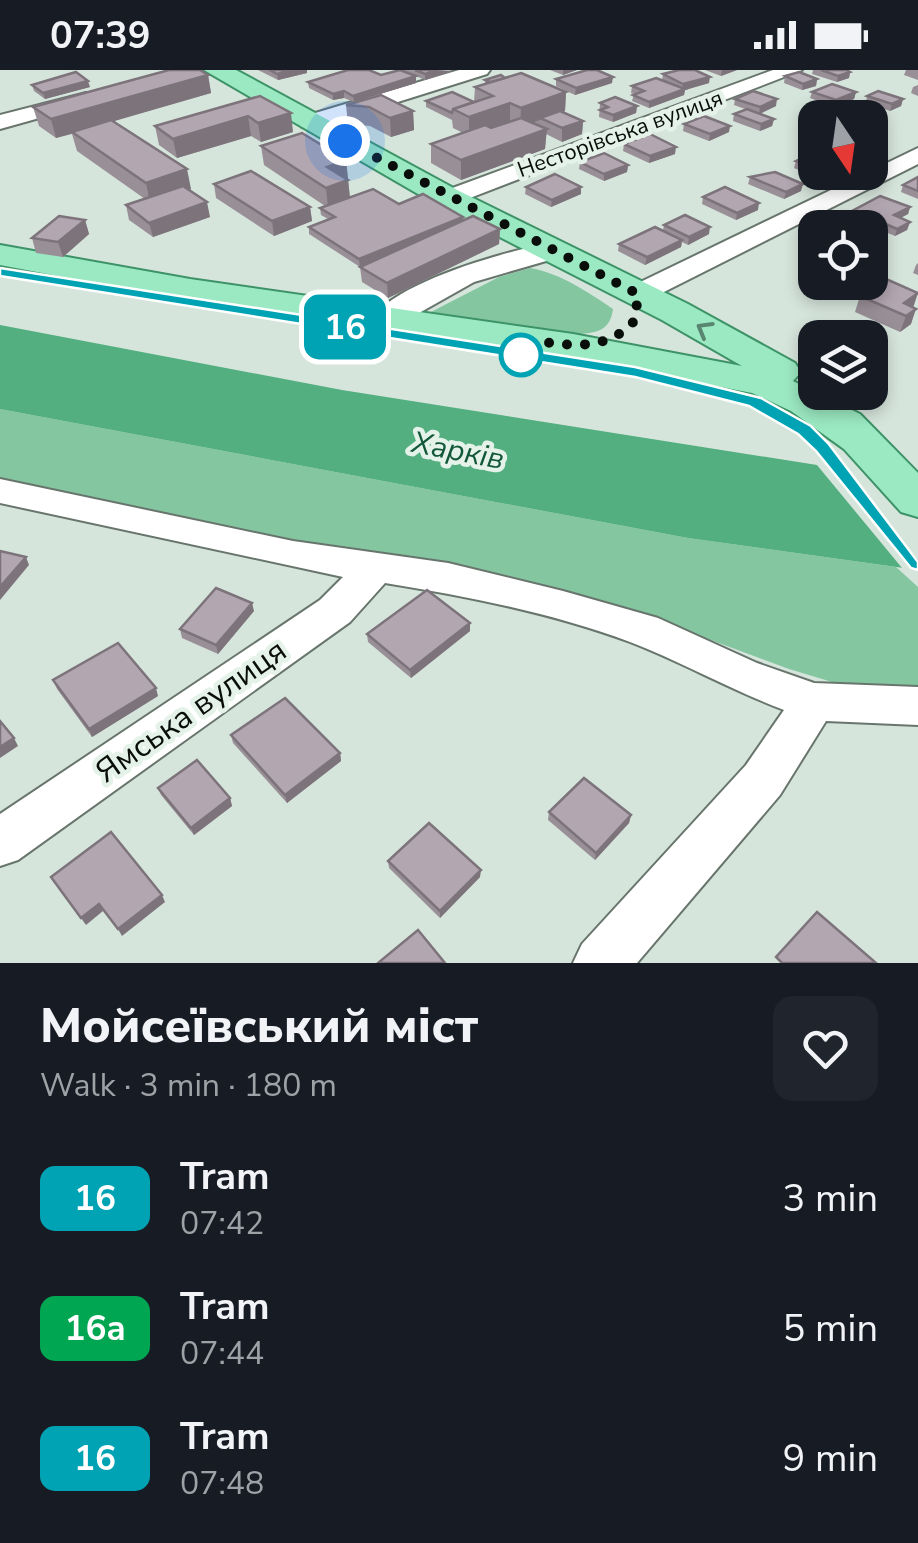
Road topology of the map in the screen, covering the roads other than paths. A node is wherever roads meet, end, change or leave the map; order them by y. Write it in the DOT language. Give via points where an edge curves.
graph roads {
  1 [pos="218,70"];
  2 [pos="480,70"];
  3 [pos="792,70"];
  4 [pos="113,92"];
  5 [pos="0,122"];
  6 [pos="310,122"];
  7 [pos="918,156"];
  8 [pos="448,198"];
  9 [pos="550,251"];
  10 [pos="0,255"];
  11 [pos="638,294"];
  12 [pos="385,320"];
  13 [pos="573,346"];
  14 [pos="868,445"];
  15 [pos="0,491"];
  16 [pos="918,500"];
  17 [pos="374,569"];
  18 [pos="814,702"];
  19 [pos="918,706"];
  20 [pos="0,843"];
  21 [pos="601,963"];
  1 -- 6 [label="main road"];
  2 -- 6 [label="street"];
  3 -- 8 [label="street, Несторівська вулиця"];
  4 -- 5 [label="street"];
  6 -- 8 [label="main road"];
  7 -- 11 [label="street"];
  8 -- 9 [label="main road"];
  9 -- 11 [label="main road"];
  9 -- 12 [label="street" via="508,259"];
  10 -- 12 [label="main road"];
  11 -- 13 [label="main road" via="635,320 625,331"];
  14 -- 11 [label="main road, one-way" via="780,372"];
  12 -- 13 [label="main road"];
  13 -- 14 [label="main road" via="766,384 806,402"];
  14 -- 16 [label="main road"];
  15 -- 17 [label="street"];
  17 -- 18 [label="street" via="448,578 643,630"];
  17 -- 20 [label="street, Ямська вулиця" via="335,611"];
  18 -- 19 [label="street"];
  18 -- 21 [label="street" via="763,780"];
}
